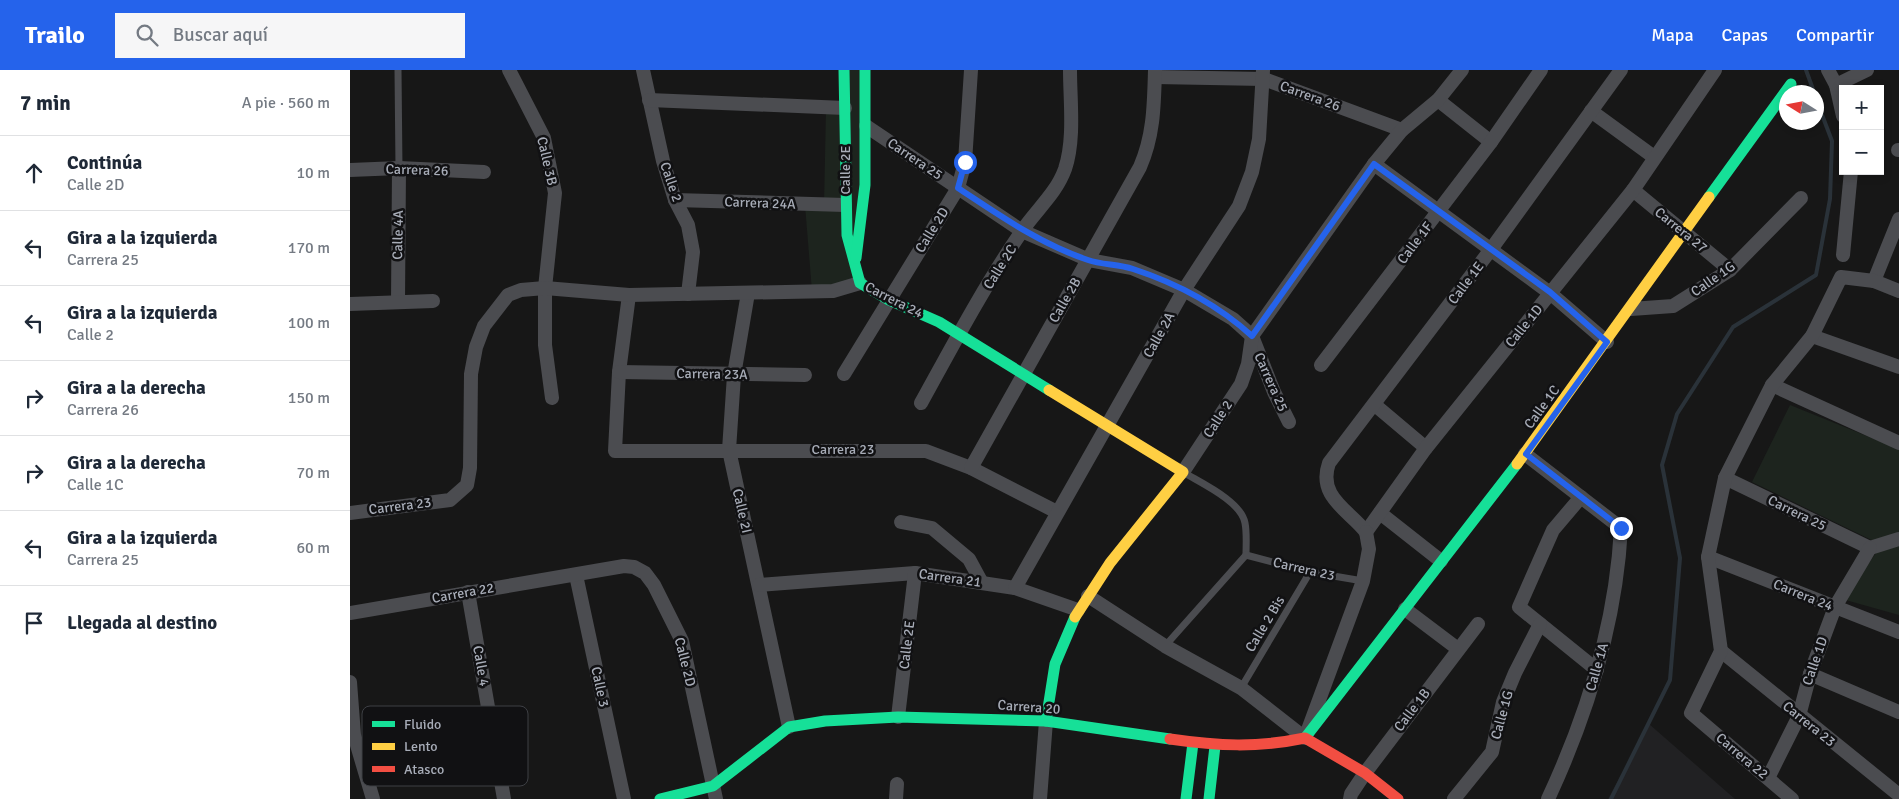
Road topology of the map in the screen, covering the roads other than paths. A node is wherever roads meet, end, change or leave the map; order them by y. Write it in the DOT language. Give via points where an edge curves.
graph roads {
  1 [pos="398,70"];
  2 [pos="509,70"];
  3 [pos="643,70"];
  4 [pos="844,70"];
  5 [pos="866,70"];
  6 [pos="971,70"];
  7 [pos="1070,70"];
  8 [pos="1462,70"];
  9 [pos="1541,70"];
  10 [pos="1621,70"];
  11 [pos="1715,70"];
  12 [pos="1828,70"];
  13 [pos="1867,70"];
  14 [pos="1155,74"];
  15 [pos="1264,75"];
  16 [pos="1791,84"];
  17 [pos="1836,85"];
  18 [pos="1839,98"];
  19 [pos="649,100"];
  20 [pos="1438,100"];
  21 [pos="845,108"];
  22 [pos="1591,112"];
  23 [pos="866,126"];
  24 [pos="1402,130"];
  25 [pos="1491,142"];
  26 [pos="1654,158"];
  27 [pos="1374,164"];
  28 [pos="399,168"];
  29 [pos="350,170"];
  30 [pos="484,172"];
  31 [pos="1851,175"];
  32 [pos="958,188"];
  33 [pos="1633,190"];
  34 [pos="1801,198"];
  35 [pos="675,200"];
  36 [pos="845,206"];
  37 [pos="1439,211"];
  38 [pos="1899,220"];
  39 [pos="1022,230"];
  40 [pos="1685,233"];
  41 [pos="1492,248"];
  42 [pos="1843,255"];
  43 [pos="1088,260"];
  44 [pos="855,269"];
  45 [pos="1730,270"];
  46 [pos="1874,281"];
  47 [pos="860,283"];
  48 [pos="545,288"];
  49 [pos="1184,290"];
  50 [pos="1899,290"];
  51 [pos="1550,292"];
  52 [pos="748,293"];
  53 [pos="688,294"];
  54 [pos="629,295"];
  55 [pos="889,300"];
  56 [pos="433,301"];
  57 [pos="398,302"];
  58 [pos="350,304"];
  59 [pos="1631,309"];
  60 [pos="959,334"];
  61 [pos="1252,336"];
  62 [pos="1812,336"];
  63 [pos="1607,342"];
  64 [pos="1321,365"];
  65 [pos="1899,367"];
  66 [pos="620,372"];
  67 [pos="1023,372"];
  68 [pos="804,374"];
  69 [pos="844,374"];
  70 [pos="734,375"];
  71 [pos="1772,385"];
  72 [pos="552,398"];
  73 [pos="921,403"];
  74 [pos="1375,405"];
  75 [pos="1289,422"];
  76 [pos="1109,425"];
  77 [pos="1898,438"];
  78 [pos="1426,448"];
  79 [pos="729,450"];
  80 [pos="1526,454"];
  81 [pos="971,468"];
  82 [pos="1183,472"];
  83 [pos="1725,478"];
  84 [pos="1580,497"];
  85 [pos="450,500"];
  86 [pos="1057,512"];
  87 [pos="350,513"];
  88 [pos="1380,513"];
  89 [pos="901,522"];
  90 [pos="1366,532"];
  91 [pos="1899,539"];
  92 [pos="1870,548"];
  93 [pos="1246,555"];
  94 [pos="1708,557"];
  95 [pos="1441,561"];
  96 [pos="915,572"];
  97 [pos="1310,572"];
  98 [pos="576,574"];
  99 [pos="1363,581"];
  100 [pos="982,583"];
  101 [pos="759,585"];
  102 [pos="1015,588"];
  103 [pos="468,592"];
  104 [pos="1088,596"];
  105 [pos="1835,607"];
  106 [pos="1405,609"];
  107 [pos="1078,610"];
  108 [pos="350,613"];
  109 [pos="1478,624"];
  110 [pos="1540,624"];
  111 [pos="1899,632"];
  112 [pos="1165,646"];
  113 [pos="1458,649"];
  114 [pos="1721,651"];
  115 [pos="1597,670"];
  116 [pos="1810,674"];
  117 [pos="350,682"];
  118 [pos="1241,688"];
  119 [pos="488,706"];
  120 [pos="1899,712"];
  121 [pos="1798,716"];
  122 [pos="898,718"];
  123 [pos="1046,721"];
  124 [pos="789,727"];
  125 [pos="352,735"];
  126 [pos="1305,738"];
  127 [pos="1193,743"];
  128 [pos="1215,746"];
  129 [pos="362,767"];
  130 [pos="1365,773"];
  131 [pos="1768,778"];
  132 [pos="897,784"];
  133 [pos="368,786"];
  134 [pos="502,786"];
  135 [pos="715,792"];
  136 [pos="1899,794"];
  137 [pos="372,799"];
  138 [pos="504,799"];
  139 [pos="624,799"];
  140 [pos="660,799"];
  141 [pos="896,799"];
  142 [pos="1040,799"];
  143 [pos="1186,799"];
  144 [pos="1209,799"];
  145 [pos="1350,799"];
  146 [pos="1398,799"];
  147 [pos="1454,799"];
  148 [pos="1548,799"];
  149 [pos="1792,799"];
  1 -- 28 [label="lane"];
  2 -- 48 [label="street, Calle 3B" via="544,138 555,193"];
  3 -- 19 [label="street, Calle 2"];
  4 -- 21 [label="street, Calle 2E"];
  5 -- 23 [label="street, Calle 2E"];
  6 -- 32 [label="street, Calle 2D" via="965,162"];
  7 -- 39 [label="street, Calle 2C" via="1069,148 1065,168 1057,188"];
  8 -- 20 [label="street, Calle 2"];
  9 -- 25 [label="street, Calle 1F"];
  10 -- 22 [label="street, Calle 1E"];
  11 -- 26 [label="street, Calle 1D"];
  12 -- 17 [label="street"];
  13 -- 17 [label="street"];
  14 -- 15 [label="street, Carrera 26"];
  14 -- 43 [label="street, Calle 2B" via="1149,146"];
  15 -- 24 [label="street, Carrera 26"];
  15 -- 49 [label="street, Calle 2A" via="1252,172 1239,206"];
  16 -- 40 [label="street, Calle 1C"];
  17 -- 18 [label="street"];
  19 -- 21 [label="street"];
  19 -- 35 [label="street, Calle 2"];
  20 -- 24 [label="street, Calle 2"];
  20 -- 25 [label="street"];
  21 -- 36 [label="street, Calle 2E"];
  22 -- 26 [label="street"];
  22 -- 41 [label="street, Calle 1E"];
  23 -- 32 [label="street, Carrera 25"];
  23 -- 44 [label="street, Calle 2E" via="865,185"];
  24 -- 27 [label="street, Calle 2"];
  25 -- 37 [label="street, Calle 1F"];
  26 -- 33 [label="street, Calle 1D"];
  27 -- 37 [label="street"];
  27 -- 61 [label="street, Calle 2"];
  28 -- 29 [label="street, Carrera 26"];
  28 -- 30 [label="street, Carrera 26"];
  28 -- 57 [label="street, Calle 4A"];
  31 -- 42 [label="street"];
  32 -- 39 [label="street, Carrera 25"];
  32 -- 55 [label="street, Calle 2D"];
  33 -- 40 [label="street, Carrera 27"];
  33 -- 51 [label="street, Calle 1D"];
  34 -- 45 [label="street, Calle 1G"];
  35 -- 36 [label="street, Carrera 24A"];
  35 -- 53 [label="street, Calle 2" via="688,225 693,252"];
  36 -- 44 [label="street, Calle 2E" via="847,236"];
  37 -- 41 [label="street"];
  37 -- 64 [label="street, Calle 1F"];
  38 -- 46 [label="street"];
  39 -- 43 [label="street, Carrera 25"];
  39 -- 60 [label="street, Calle 2C"];
  40 -- 45 [label="street, Carrera 27"];
  40 -- 59 [label="street, Calle 1C"];
  41 -- 51 [label="street"];
  41 -- 74 [label="street, Calle 1E"];
  43 -- 49 [label="street, Carrera 25" via="1132,268"];
  43 -- 67 [label="street, Calle 2B"];
  44 -- 47 [label="street, Calle 2E"];
  45 -- 59 [label="street, Calle 1G" via="1673,306"];
  46 -- 50 [label="street"];
  46 -- 62 [label="street" via="1841,277"];
  47 -- 52 [label="street, Carrera 24" via="833,291"];
  47 -- 55 [label="street, Carrera 24"];
  48 -- 54 [label="street, Carrera 24"];
  48 -- 72 [label="street" via="545,345"];
  48 -- 85 [label="street, Carrera 24" via="521,290 508,296 484,326 471,374 469,476 467,485"];
  49 -- 61 [label="street, Carrera 25" via="1233,319"];
  49 -- 76 [label="street, Calle 2A"];
  51 -- 63 [label="street"];
  51 -- 78 [label="street, Calle 1D"];
  52 -- 53 [label="street, Carrera 24"];
  52 -- 70 [label="street, Calle 2I"];
  53 -- 54 [label="street, Carrera 24"];
  54 -- 66 [label="street"];
  55 -- 60 [label="street, Carrera 24"];
  55 -- 69 [label="street, Calle 2D"];
  56 -- 57 [label="street"];
  57 -- 58 [label="street"];
  59 -- 63 [label="street, Calle 1C"];
  60 -- 67 [label="street, Carrera 24"];
  60 -- 73 [label="street, Calle 2C"];
  61 -- 75 [label="street, Carrera 25"];
  61 -- 82 [label="street, Calle 2" via="1248,364 1240,384"];
  62 -- 65 [label="street"];
  62 -- 71 [label="street"];
  63 -- 80 [label="street, Calle 1C"];
  66 -- 70 [label="street, Carrera 23A"];
  66 -- 79 [label="street, Carrera 23" via="615,451"];
  67 -- 76 [label="street, Carrera 24"];
  67 -- 81 [label="street, Calle 2B"];
  68 -- 70 [label="street, Carrera 23A"];
  70 -- 79 [label="street, Calle 2I"];
  71 -- 77 [label="street"];
  71 -- 83 [label="street"];
  74 -- 78 [label="street"];
  74 -- 90 [label="street, Calle 1E" via="1327,470 1335,503"];
  76 -- 82 [label="street, Carrera 24"];
  76 -- 86 [label="street, Calle 2A"];
  78 -- 88 [label="street, Calle 1D"];
  79 -- 81 [label="street, Carrera 23" via="926,451"];
  79 -- 101 [label="street, Calle 2I"];
  80 -- 84 [label="street"];
  80 -- 95 [label="street, Calle 1C"];
  81 -- 86 [label="street, Carrera 23"];
  82 -- 93 [label="lane, Carrera 24" via="1232,503 1242,513 1246,524"];
  82 -- 104 [label="street, Calle 2" via="1117,553"];
  83 -- 92 [label="street, Carrera 25"];
  83 -- 94 [label="street"];
  84 -- 110 [label="street" via="1553,530 1519,607"];
  84 -- 115 [label="street, Calle 1A" via="1621,528 1612,609"];
  85 -- 87 [label="street, Carrera 23"];
  86 -- 102 [label="street, Calle 2A"];
  88 -- 90 [label="street, Calle 1D"];
  88 -- 95 [label="street"];
  89 -- 100 [label="street" via="932,528 969,559"];
  90 -- 99 [label="street" via="1369,549"];
  91 -- 92 [label="street"];
  92 -- 105 [label="street, Calle 1D"];
  93 -- 97 [label="lane, Carrera 23"];
  93 -- 112 [label="lane"];
  94 -- 105 [label="street, Carrera 24"];
  94 -- 114 [label="street"];
  95 -- 106 [label="street, Calle 1C"];
  96 -- 100 [label="street, Carrera 21"];
  96 -- 101 [label="street, Carrera 21"];
  96 -- 122 [label="street, Calle 2E"];
  97 -- 99 [label="lane, Carrera 23"];
  97 -- 118 [label="lane, Calle 2 Bis"];
  98 -- 103 [label="street, Carrera 22"];
  98 -- 135 [label="street, Calle 2D" via="634,567 654,584 682,641"];
  98 -- 139 [label="street, Calle 3"];
  99 -- 126 [label="street"];
  100 -- 102 [label="street, Carrera 21"];
  101 -- 124 [label="street, Calle 2I"];
  102 -- 107 [label="street, Carrera 21"];
  103 -- 108 [label="street, Carrera 22"];
  103 -- 119 [label="street, Calle 4"];
  104 -- 107 [label="street, Calle 2"];
  104 -- 112 [label="street"];
  105 -- 111 [label="street, Carrera 24"];
  105 -- 116 [label="street, Calle 1D"];
  106 -- 113 [label="street"];
  106 -- 126 [label="street, Calle 1C"];
  107 -- 123 [label="street, Calle 2" via="1055,664"];
  109 -- 113 [label="street, Calle 1B"];
  110 -- 115 [label="street"];
  110 -- 147 [label="street, Calle 1G" via="1503,702 1492,752"];
  112 -- 118 [label="street"];
  113 -- 130 [label="street, Calle 1B"];
  114 -- 121 [label="street, Carrera 23"];
  114 -- 131 [label="street, Carrera 22" via="1691,713"];
  115 -- 148 [label="street, Calle 1A" via="1572,749"];
  116 -- 120 [label="street"];
  116 -- 121 [label="street, Calle 1D"];
  117 -- 125 [label="street"];
  118 -- 126 [label="street"];
  121 -- 131 [label="street, Calle 1D"];
  121 -- 136 [label="street, Carrera 23"];
  122 -- 123 [label="street, Carrera 20"];
  122 -- 124 [label="street, Carrera 20" via="825,721"];
  123 -- 127 [label="street, Carrera 20"];
  123 -- 142 [label="street, Calle 2"];
  124 -- 135 [label="street, Carrera 20"];
  125 -- 129 [label="street"];
  126 -- 128 [label="street, Carrera 20" via="1271,745"];
  126 -- 130 [label="street"];
  127 -- 128 [label="street, Carrera 20"];
  127 -- 143 [label="street"];
  128 -- 144 [label="street"];
  130 -- 145 [label="street, Calle 1B"];
  130 -- 146 [label="street"];
  131 -- 149 [label="street, Carrera 22"];
  132 -- 141 [label="street"];
  133 -- 137 [label="street"];
  134 -- 138 [label="street, Calle 4"];
  135 -- 140 [label="street, Carrera 20"];
}
